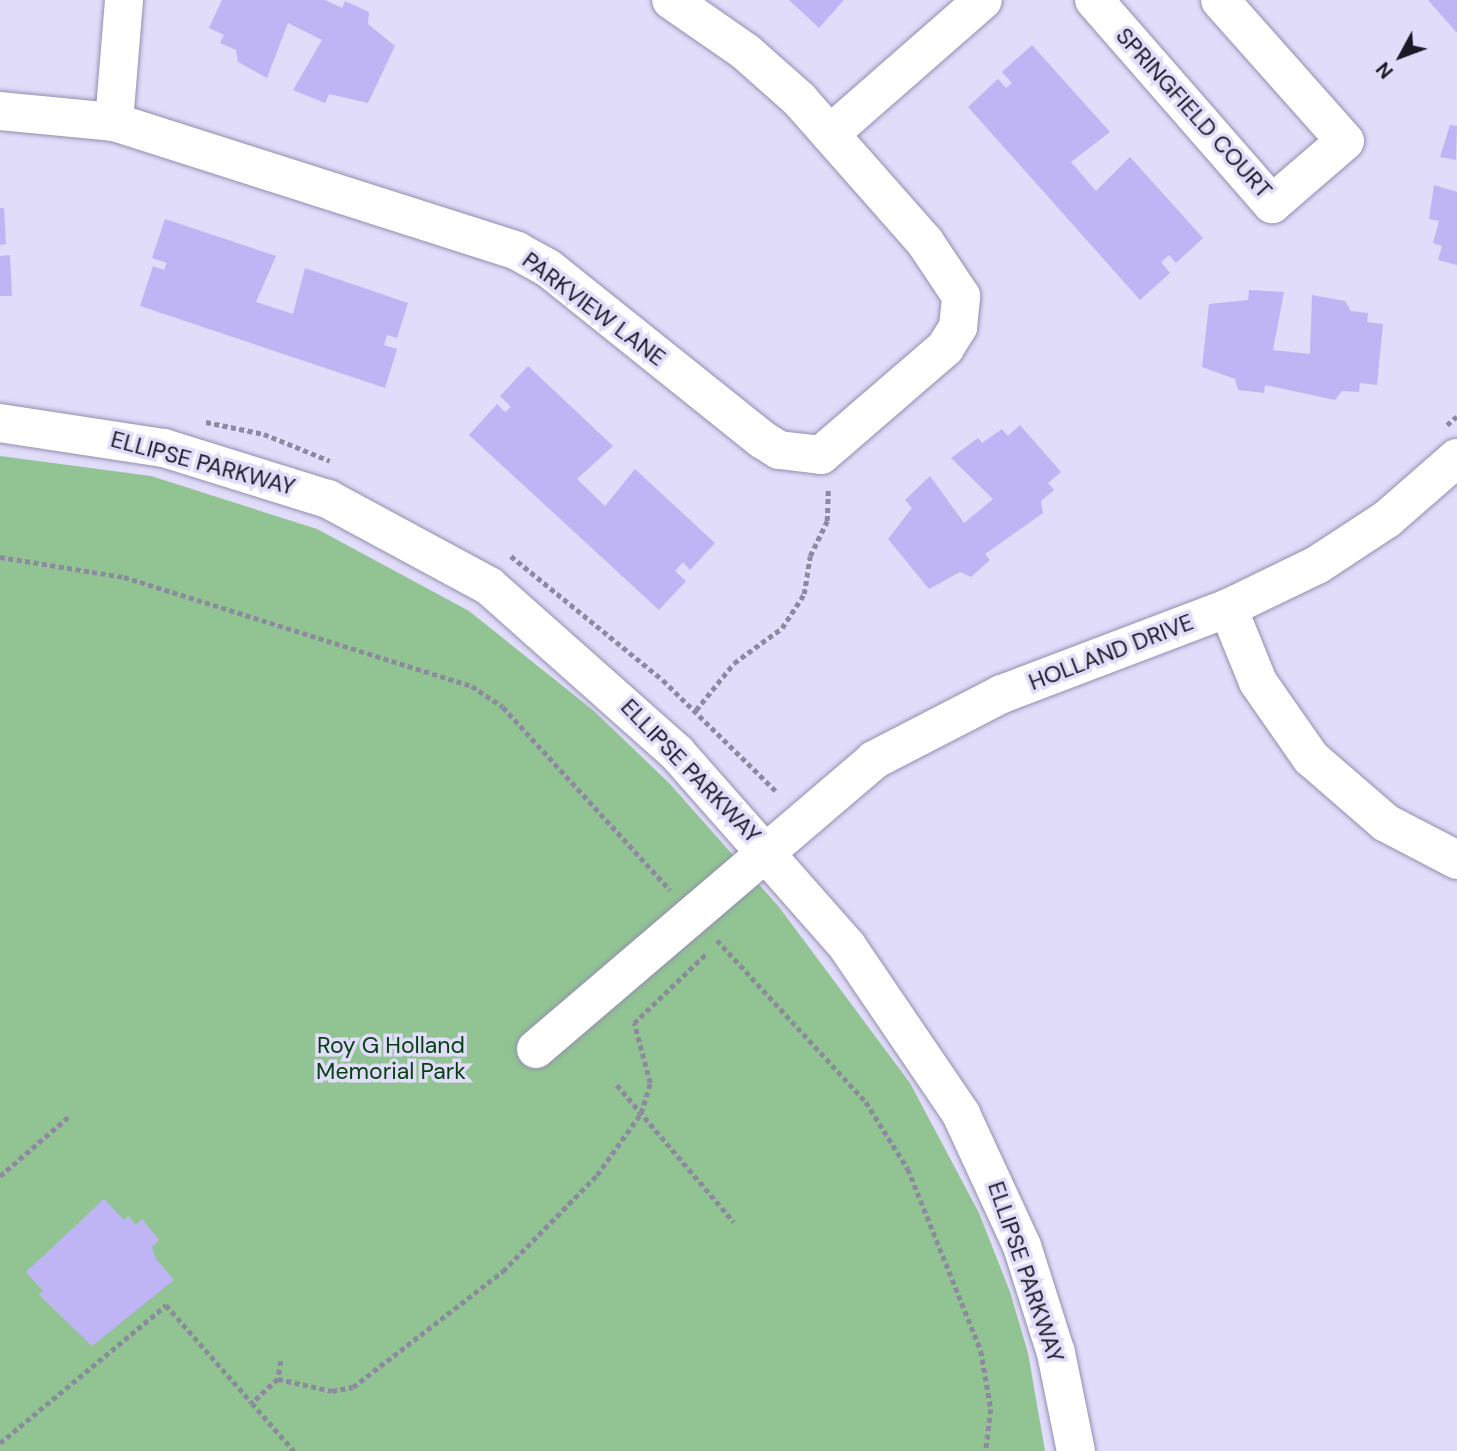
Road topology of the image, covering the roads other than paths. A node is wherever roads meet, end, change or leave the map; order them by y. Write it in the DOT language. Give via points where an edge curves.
graph roads {
  1 [pos="124,0"];
  2 [pos="671,0"];
  3 [pos="982,0"];
  4 [pos="1094,0"];
  5 [pos="1220,0"];
  6 [pos="0,111"];
  7 [pos="114,122"];
  8 [pos="830,134"];
  9 [pos="0,423"];
  10 [pos="1448,445"];
  11 [pos="1228,608"];
  12 [pos="766,849"];
  13 [pos="1457,860"];
  14 [pos="536,1049"];
  15 [pos="1076,1451"];
  1 -- 7 [label="street"];
  2 -- 8 [label="street, PARKVIEW LANE" via="746,52"];
  3 -- 8 [label="street"];
  4 -- 5 [label="street, SPRINGFIELD COURT" via="1272,204 1345,141"];
  6 -- 7 [label="street, PARKVIEW LANE"];
  7 -- 8 [label="street, PARKVIEW LANE" via="517,251 548,268 779,450 821,455 912,377 958,327 961,296 925,242"];
  9 -- 12 [label="street, ELLIPSE PARKWAY" via="75,430 251,471 407,538 489,586 598,679"];
  10 -- 11 [label="street, HOLLAND DRIVE" via="1354,543"];
  11 -- 12 [label="street, HOLLAND DRIVE" via="932,727 874,760"];
  11 -- 13 [label="street" via="1258,682 1311,758 1386,823"];
  12 -- 14 [label="street, HOLLAND DRIVE"];
  12 -- 15 [label="street, ELLIPSE PARKWAY" via="894,1010 990,1168 1046,1318"];
}
